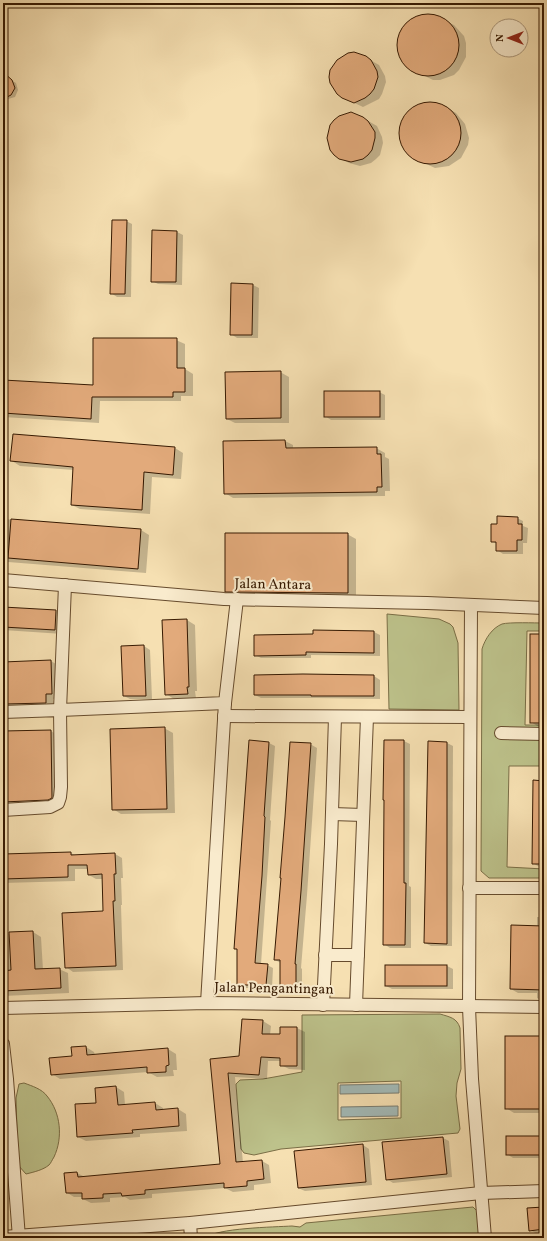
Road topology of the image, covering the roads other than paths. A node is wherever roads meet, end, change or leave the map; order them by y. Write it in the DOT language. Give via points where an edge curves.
graph roads {
  1 [pos="3,580"];
  2 [pos="65,585"];
  3 [pos="236,600"];
  4 [pos="471,605"];
  5 [pos="544,608"];
  6 [pos="225,703"];
  7 [pos="60,710"];
  8 [pos="3,712"];
  9 [pos="224,716"];
  10 [pos="335,717"];
  11 [pos="367,717"];
  12 [pos="470,717"];
  13 [pos="501,733"];
  14 [pos="544,734"];
  15 [pos="3,810"];
  16 [pos="332,814"];
  17 [pos="363,815"];
  18 [pos="469,888"];
  19 [pos="544,888"];
  20 [pos="325,955"];
  21 [pos="358,955"];
  22 [pos="207,1003"];
  23 [pos="323,1005"];
  24 [pos="356,1005"];
  25 [pos="469,1007"];
  26 [pos="544,1007"];
  27 [pos="3,1008"];
  28 [pos="3,1044"];
  29 [pos="544,1191"];
  30 [pos="481,1193"];
  31 [pos="190,1223"];
  32 [pos="3,1237"];
  33 [pos="18,1237"];
  34 [pos="191,1238"];
  35 [pos="486,1238"];
  1 -- 2 [label="street, Jalan Antara"];
  2 -- 3 [label="street, Jalan Antara"];
  2 -- 7 [label="street"];
  3 -- 4 [label="street, Jalan Antara"];
  3 -- 6 [label="street"];
  4 -- 5 [label="street, Jalan Antara"];
  4 -- 12 [label="street"];
  6 -- 7 [label="street"];
  6 -- 9 [label="street"];
  7 -- 8 [label="street"];
  7 -- 15 [label="street" via="61,787 58,804 50,807"];
  9 -- 10 [label="street"];
  9 -- 22 [label="street"];
  10 -- 11 [label="street"];
  10 -- 16 [label="street"];
  11 -- 12 [label="street"];
  11 -- 17 [label="street"];
  12 -- 18 [label="street"];
  13 -- 14 [label="street"];
  16 -- 17 [label="street"];
  16 -- 20 [label="street"];
  17 -- 21 [label="street"];
  18 -- 19 [label="street"];
  18 -- 25 [label="street"];
  20 -- 21 [label="street"];
  20 -- 23 [label="street"];
  21 -- 24 [label="street"];
  22 -- 23 [label="street, Jalan Pengantingan"];
  22 -- 27 [label="street, Jalan Pengantingan"];
  23 -- 24 [label="street, Jalan Pengantingan"];
  24 -- 25 [label="street, Jalan Pengantingan"];
  25 -- 26 [label="street, Jalan Pengantingan"];
  25 -- 30 [label="street"];
  28 -- 33 [label="street"];
  29 -- 30 [label="street"];
  30 -- 31 [label="street"];
  30 -- 35 [label="street"];
  31 -- 33 [label="street"];
  31 -- 34 [label="street"];
  32 -- 33 [label="street"];
}
